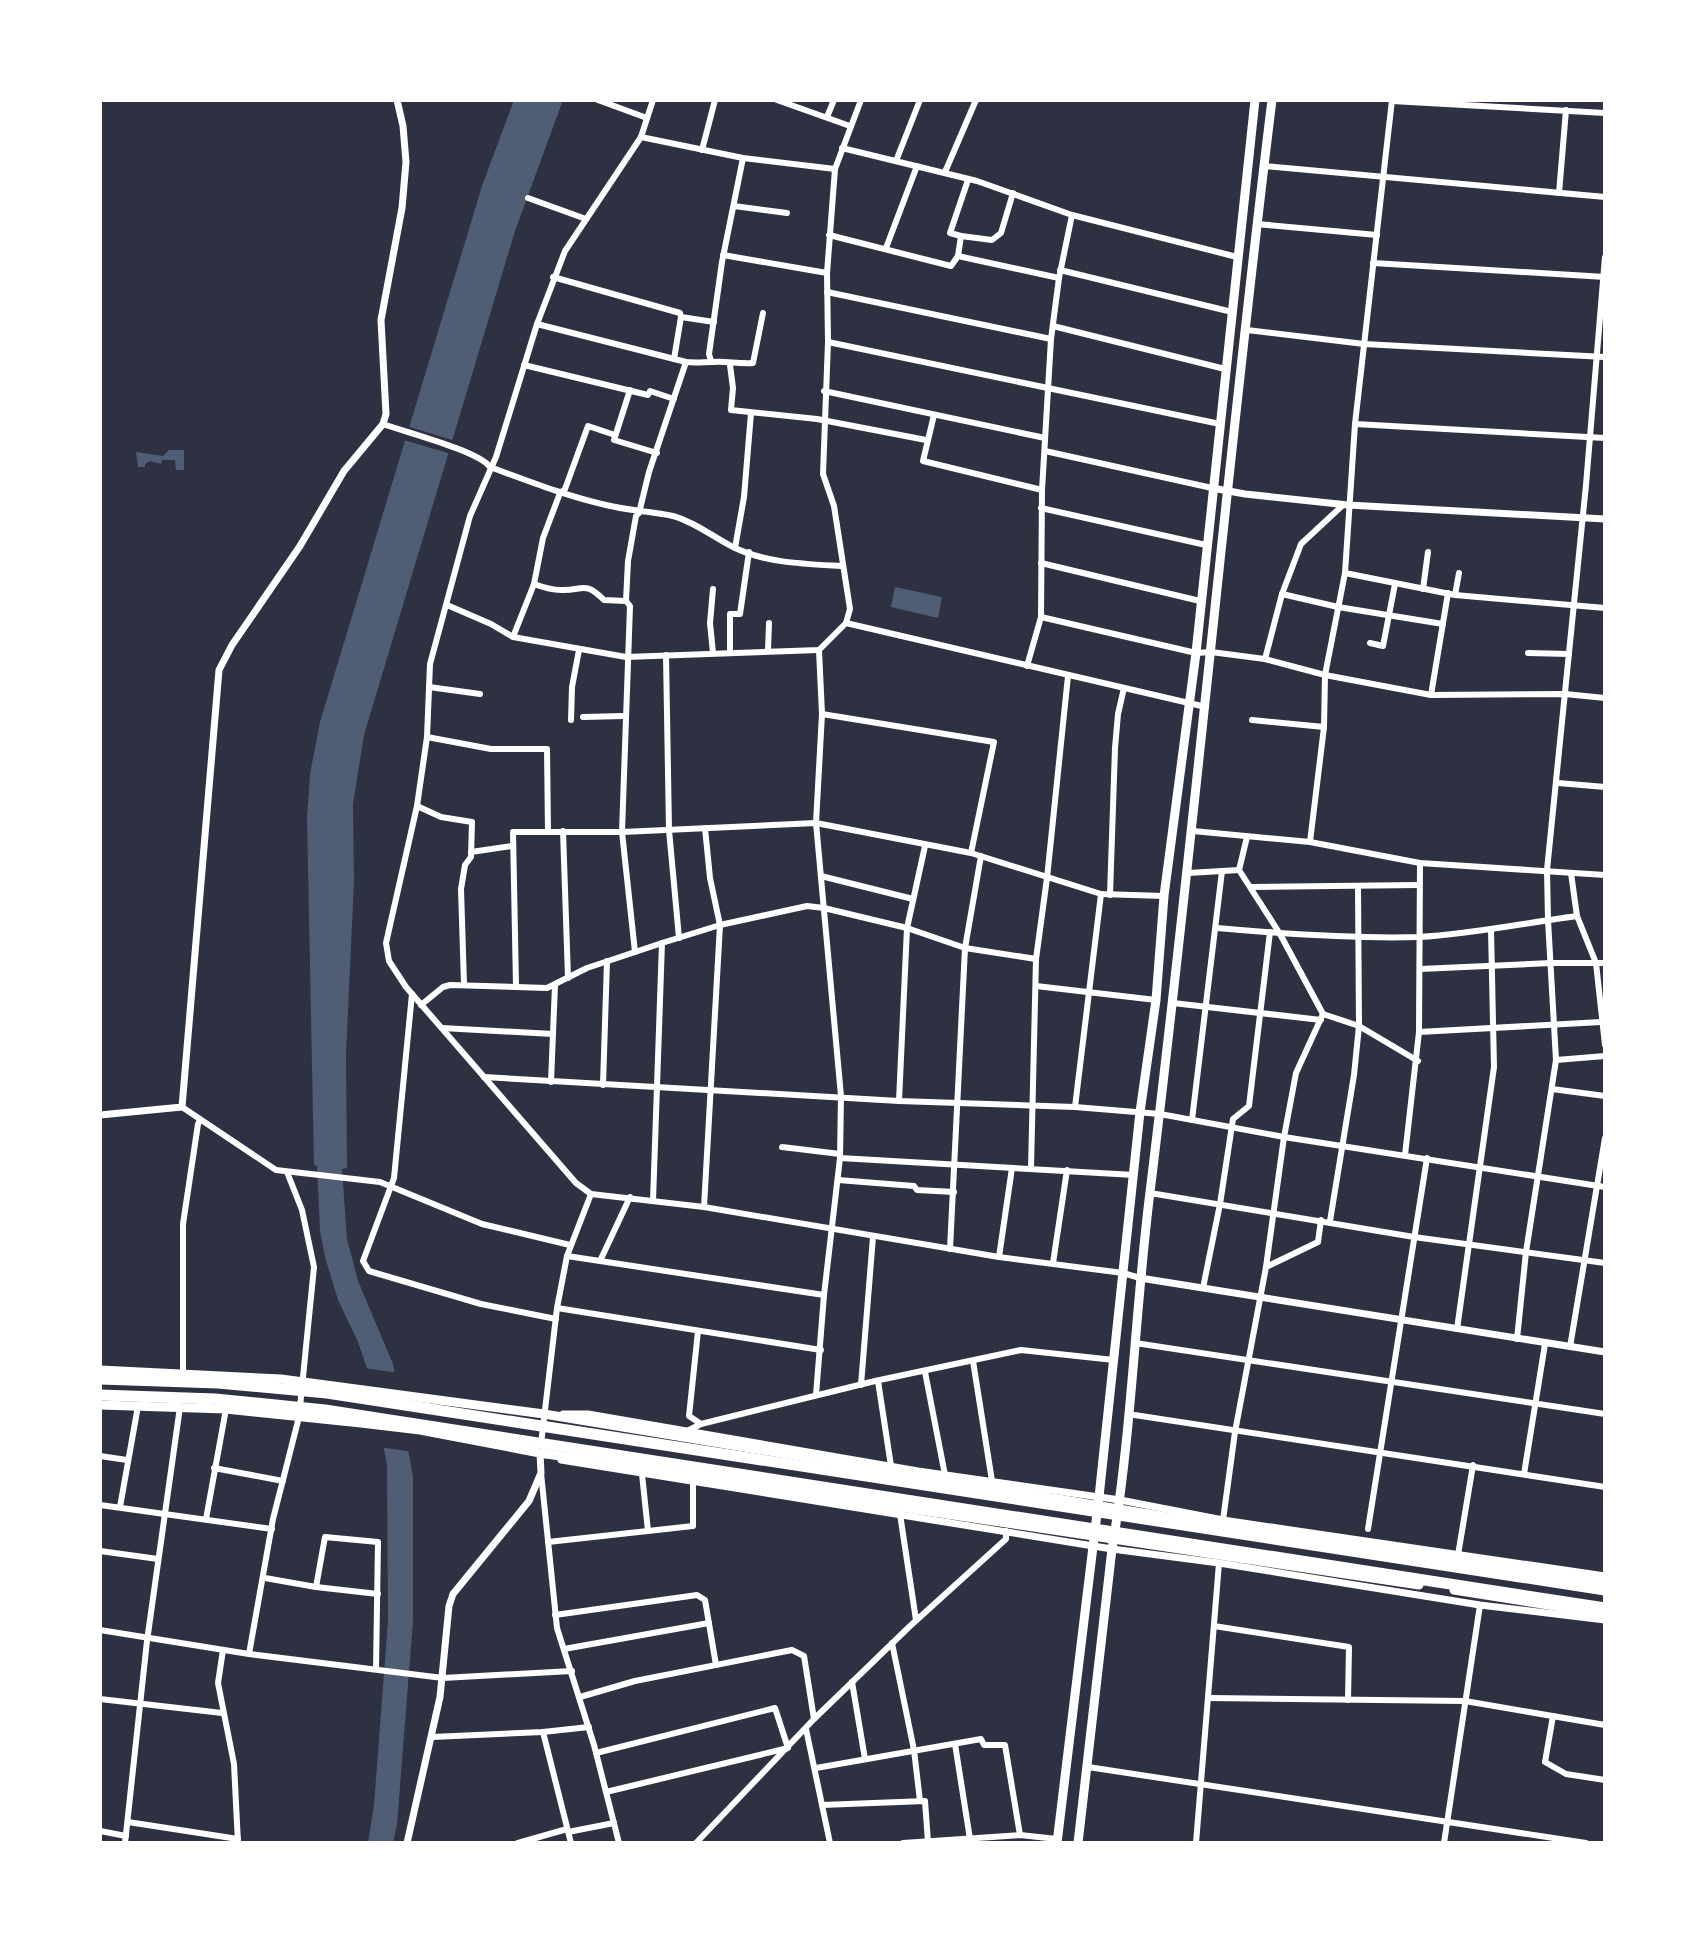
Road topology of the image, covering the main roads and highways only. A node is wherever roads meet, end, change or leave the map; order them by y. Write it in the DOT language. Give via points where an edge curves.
graph roads {
  1 [pos="1255,100"];
  2 [pos="1272,100"];
  3 [pos="100,1370"];
  4 [pos="100,1379"];
  5 [pos="100,1395"];
  6 [pos="100,1405"];
  7 [pos="1605,1582"];
  8 [pos="1605,1590"];
  9 [pos="1605,1608"];
  10 [pos="1605,1617"];
  11 [pos="1057,1841"];
  12 [pos="1078,1843"];
  1 -- 11 [label="main road"];
  2 -- 12 [label="main road"];
  3 -- 7 [label="main road" via="281,1379 544,1414 1216,1525"];
  4 -- 8 [label="highway" via="327,1393"];
  5 -- 9 [label="highway" via="243,1401 355,1414"];
  6 -- 10 [label="main road" via="226,1409 420,1430 540,1453"];
}
